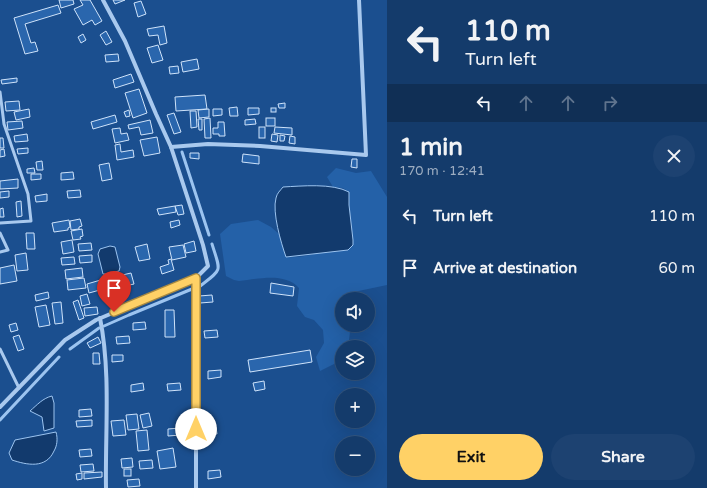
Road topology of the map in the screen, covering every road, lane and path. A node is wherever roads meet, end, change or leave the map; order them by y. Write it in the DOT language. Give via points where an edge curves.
graph roads {
  1 [pos="103,0"];
  2 [pos="359,0"];
  3 [pos="0,92"];
  4 [pos="0,124"];
  5 [pos="4,124"];
  6 [pos="171,148"];
  7 [pos="0,223"];
  8 [pos="0,233"];
  9 [pos="0,252"];
  10 [pos="196,278"];
  11 [pos="100,318"];
  12 [pos="0,350"];
  13 [pos="19,388"];
  14 [pos="0,407"];
  15 [pos="106,488"];
  16 [pos="196,488"];
  1 -- 6 [label="street"];
  2 -- 6 [label="street" via="366,155 208,144"];
  3 -- 5 [label="lane"];
  4 -- 5 [label="lane"];
  5 -- 7 [label="lane" via="28,194 31,221"];
  6 -- 10 [label="street" via="208,266"];
  8 -- 9 [label="lane" via="8,250"];
  10 -- 11 [label="street"];
  10 -- 16 [label="street"];
  11 -- 13 [label="street" via="65,340"];
  11 -- 15 [label="street" via="107,409"];
  12 -- 13 [label="lane"];
  13 -- 14 [label="street"];
}
